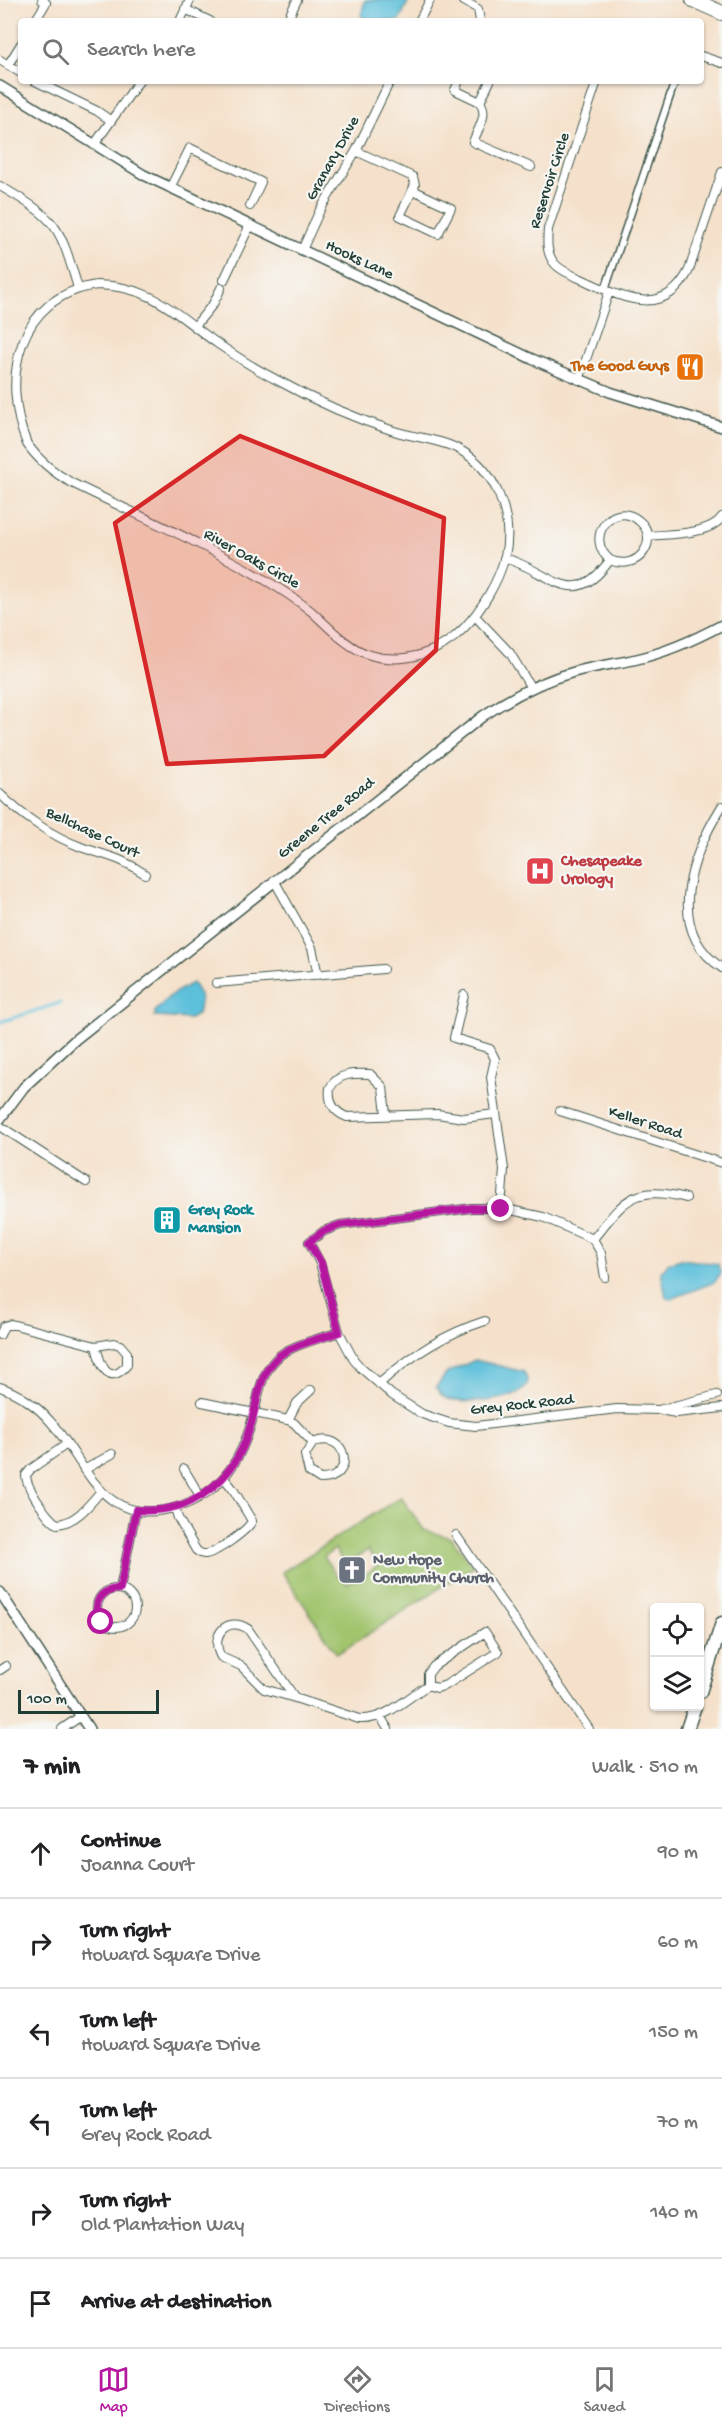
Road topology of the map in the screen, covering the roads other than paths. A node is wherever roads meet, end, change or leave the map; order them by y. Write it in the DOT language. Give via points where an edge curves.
graph roads {
  1 [pos="42,0"];
  2 [pos="190,0"];
  3 [pos="297,0"];
  4 [pos="430,0"];
  5 [pos="462,0"];
  6 [pos="695,1"];
  7 [pos="185,9"];
  8 [pos="722,13"];
  9 [pos="37,18"];
  10 [pos="181,18"];
  11 [pos="204,18"];
  12 [pos="288,18"];
  13 [pos="421,18"];
  14 [pos="480,18"];
  15 [pos="722,18"];
  16 [pos="18,49"];
  17 [pos="704,57"];
  18 [pos="0,60"];
  19 [pos="722,63"];
  20 [pos="8,65"];
  21 [pos="18,71"];
  22 [pos="41,84"];
  23 [pos="137,84"];
  24 [pos="389,84"];
  25 [pos="457,84"];
  26 [pos="489,84"];
  27 [pos="596,84"];
  28 [pos="674,84"];
  29 [pos="0,86"];
  30 [pos="480,102"];
  31 [pos="110,120"];
  32 [pos="94,146"];
  33 [pos="356,151"];
  34 [pos="531,167"];
  35 [pos="722,172"];
  36 [pos="0,186"];
  37 [pos="170,188"];
  38 [pos="413,190"];
  39 [pos="250,206"];
  40 [pos="250,225"];
  41 [pos="302,250"];
  42 [pos="78,288"];
  43 [pos="607,291"];
  44 [pos="195,326"];
  45 [pos="579,380"];
  46 [pos="722,427"];
  47 [pos="722,517"];
  48 [pos="648,536"];
  49 [pos="504,558"];
  50 [pos="610,560"];
  51 [pos="476,616"];
  52 [pos="722,625"];
  53 [pos="531,688"];
  54 [pos="0,794"];
  55 [pos="722,806"];
  56 [pos="145,874"];
  57 [pos="274,880"];
  58 [pos="722,968"];
  59 [pos="383,969"];
  60 [pos="318,975"];
  61 [pos="216,982"];
  62 [pos="464,995"];
  63 [pos="560,1111"];
  64 [pos="495,1114"];
  65 [pos="386,1115"];
  66 [pos="0,1119"];
  67 [pos="0,1126"];
  68 [pos="722,1163"];
  69 [pos="86,1182"];
  70 [pos="686,1198"];
  71 [pos="501,1209"];
  72 [pos="593,1239"];
  73 [pos="605,1277"];
  74 [pos="485,1321"];
  75 [pos="339,1332"];
  76 [pos="0,1335"];
  77 [pos="96,1346"];
  78 [pos="379,1384"];
  79 [pos="0,1387"];
  80 [pos="311,1390"];
  81 [pos="719,1393"];
  82 [pos="202,1402"];
  83 [pos="722,1407"];
  84 [pos="660,1410"];
  85 [pos="254,1413"];
  86 [pos="288,1420"];
  87 [pos="313,1443"];
  88 [pos="67,1444"];
  89 [pos="112,1454"];
  90 [pos="184,1468"];
  91 [pos="84,1470"];
  92 [pos="224,1478"];
  93 [pos="101,1491"];
  94 [pos="200,1496"];
  95 [pos="175,1508"];
  96 [pos="136,1510"];
  97 [pos="456,1535"];
  98 [pos="120,1589"];
  99 [pos="0,1592"];
  100 [pos="722,1623"];
  101 [pos="704,1677"];
  102 [pos="428,1685"];
  103 [pos="295,1698"];
  104 [pos="694,1711"];
  105 [pos="81,1716"];
  106 [pos="380,1716"];
  107 [pos="62,1729"];
  108 [pos="89,1729"];
  109 [pos="388,1729"];
  110 [pos="589,1729"];
  111 [pos="687,1729"];
  1 -- 9 [label="street" via="46,3"];
  2 -- 7 [label="street"];
  3 -- 12 [label="street"];
  4 -- 13 [label="street"];
  5 -- 14 [label="street" via="478,9"];
  6 -- 8 [label="highway"];
  6 -- 15 [label="highway"];
  7 -- 10 [label="street"];
  7 -- 11 [label="street"];
  16 -- 20 [label="street"];
  17 -- 19 [label="street"];
  18 -- 20 [label="street"];
  20 -- 21 [label="street"];
  22 -- 31 [label="street"];
  23 -- 31 [label="street"];
  24 -- 33 [label="street, Granary Drive"];
  25 -- 30 [label="street" via="454,90"];
  26 -- 30 [label="street"];
  27 -- 43 [label="street, Reservoir Circle" via="546,241 555,264"];
  28 -- 43 [label="street"];
  29 -- 32 [label="street, Hooks Lane"];
  30 -- 34 [label="street" via="484,117 473,142"];
  31 -- 32 [label="street"];
  32 -- 37 [label="street, Hooks Lane"];
  33 -- 38 [label="street" via="413,177"];
  33 -- 41 [label="street, Granary Drive" via="320,210"];
  35 -- 43 [label="street, Reservoir Circle" via="689,270 677,289 655,301"];
  36 -- 42 [label="street" via="39,209 54,224 67,250"];
  37 -- 39 [label="street" via="190,148 261,182"];
  37 -- 40 [label="street, Hooks Lane"];
  38 -- 38 [label="street" via="400,216 438,234 451,208"];
  40 -- 41 [label="street, Hooks Lane"];
  40 -- 44 [label="street" via="213,304"];
  41 -- 45 [label="street, Hooks Lane"];
  42 -- 44 [label="street, River Oaks Circle" via="104,285 134,289"];
  42 -- 51 [label="street, River Oaks Circle" via="31,318 10,359 7,384 11,410 28,445 47,466 72,483 267,581 346,642 370,655 407,658 429,652 450,641"];
  43 -- 45 [label="street"];
  44 -- 49 [label="street, River Oaks Circle" via="241,359 328,407 448,445 474,459 495,486 502,503 506,530"];
  45 -- 46 [label="street, Hooks Lane"];
  47 -- 48 [label="street" via="704,530"];
  48 -- 50 [label="street" via="638,559 623,564"];
  48 -- 50 [label="street" via="634,517 610,518 602,526 598,540"];
  49 -- 50 [label="street" via="573,587 587,584"];
  49 -- 51 [label="street, River Oaks Circle"];
  51 -- 53 [label="street" via="510,654"];
  52 -- 53 [label="street, Greene Tree Road" via="671,649 573,672"];
  53 -- 57 [label="street, Greene Tree Road" via="468,727"];
  54 -- 56 [label="street, Bellchase Court" via="62,838 117,857"];
  55 -- 58 [label="street" via="697,858 687,902 697,942"];
  57 -- 60 [label="street" via="312,948"];
  57 -- 66 [label="street, Greene Tree Road" via="76,1039 24,1088"];
  59 -- 60 [label="street"];
  60 -- 61 [label="street"];
  62 -- 64 [label="street" via="454,1038 484,1046 494,1054 491,1077"];
  63 -- 68 [label="street, Keller Road"];
  64 -- 65 [label="street" via="464,1118"];
  64 -- 71 [label="street" via="504,1169"];
  65 -- 65 [label="street" via="346,1117 330,1101 330,1088 348,1075 370,1074 382,1087"];
  67 -- 69 [label="street"];
  70 -- 72 [label="street" via="652,1192 635,1197 619,1207"];
  71 -- 72 [label="street" via="543,1217"];
  71 -- 75 [label="street, Grey Rock Road" via="472,1208 340,1225 309,1242 321,1263"];
  72 -- 73 [label="street" via="601,1253"];
  74 -- 78 [label="street" via="423,1349"];
  75 -- 78 [label="street, Grey Rock Road" via="361,1368"];
  75 -- 85 [label="street" via="278,1356 263,1377"];
  76 -- 77 [label="street" via="4,1326 11,1324"];
  77 -- 77 [label="street" via="120,1345 127,1353 127,1365 119,1372 105,1371 98,1361"];
  78 -- 84 [label="street, Grey Rock Road" via="422,1414 462,1425 616,1409"];
  79 -- 88 [label="street" via="41,1412"];
  80 -- 86 [label="street" via="297,1403"];
  81 -- 84 [label="street, Grey Rock Road" via="710,1391"];
  82 -- 85 [label="street"];
  83 -- 84 [label="street, Grey Rock Road" via="676,1413"];
  85 -- 86 [label="street"];
  85 -- 92 [label="street" via="240,1456"];
  86 -- 87 [label="street"];
  87 -- 87 [label="street" via="324,1439 341,1449 344,1461 336,1476 320,1479 309,1472 305,1455"];
  88 -- 91 [label="street"];
  88 -- 93 [label="street" via="26,1475 49,1517 57,1524 66,1522"];
  89 -- 91 [label="street"];
  90 -- 94 [label="street"];
  91 -- 93 [label="street"];
  92 -- 94 [label="street"];
  92 -- 95 [label="street" via="252,1521 247,1531 204,1554 196,1550"];
  93 -- 96 [label="street"];
  94 -- 95 [label="street"];
  95 -- 96 [label="street"];
  96 -- 98 [label="street"];
  97 -- 110 [label="street"];
  98 -- 98 [label="street" via="134,1600 136,1611 132,1620 120,1628 109,1627 101,1622 96,1605 104,1592"];
  99 -- 105 [label="street"];
  100 -- 101 [label="main road"];
  102 -- 102 [label="street" via="441,1688 498,1652 485,1632 434,1666 428,1674"];
  102 -- 106 [label="street"];
  103 -- 103 [label="street" via="264,1689 241,1666 221,1657 216,1644 220,1633 233,1625 248,1629"];
  103 -- 106 [label="street" via="359,1719"];
  104 -- 111 [label="main road"];
  105 -- 107 [label="street"];
  105 -- 108 [label="street"];
  106 -- 109 [label="street"];
}
